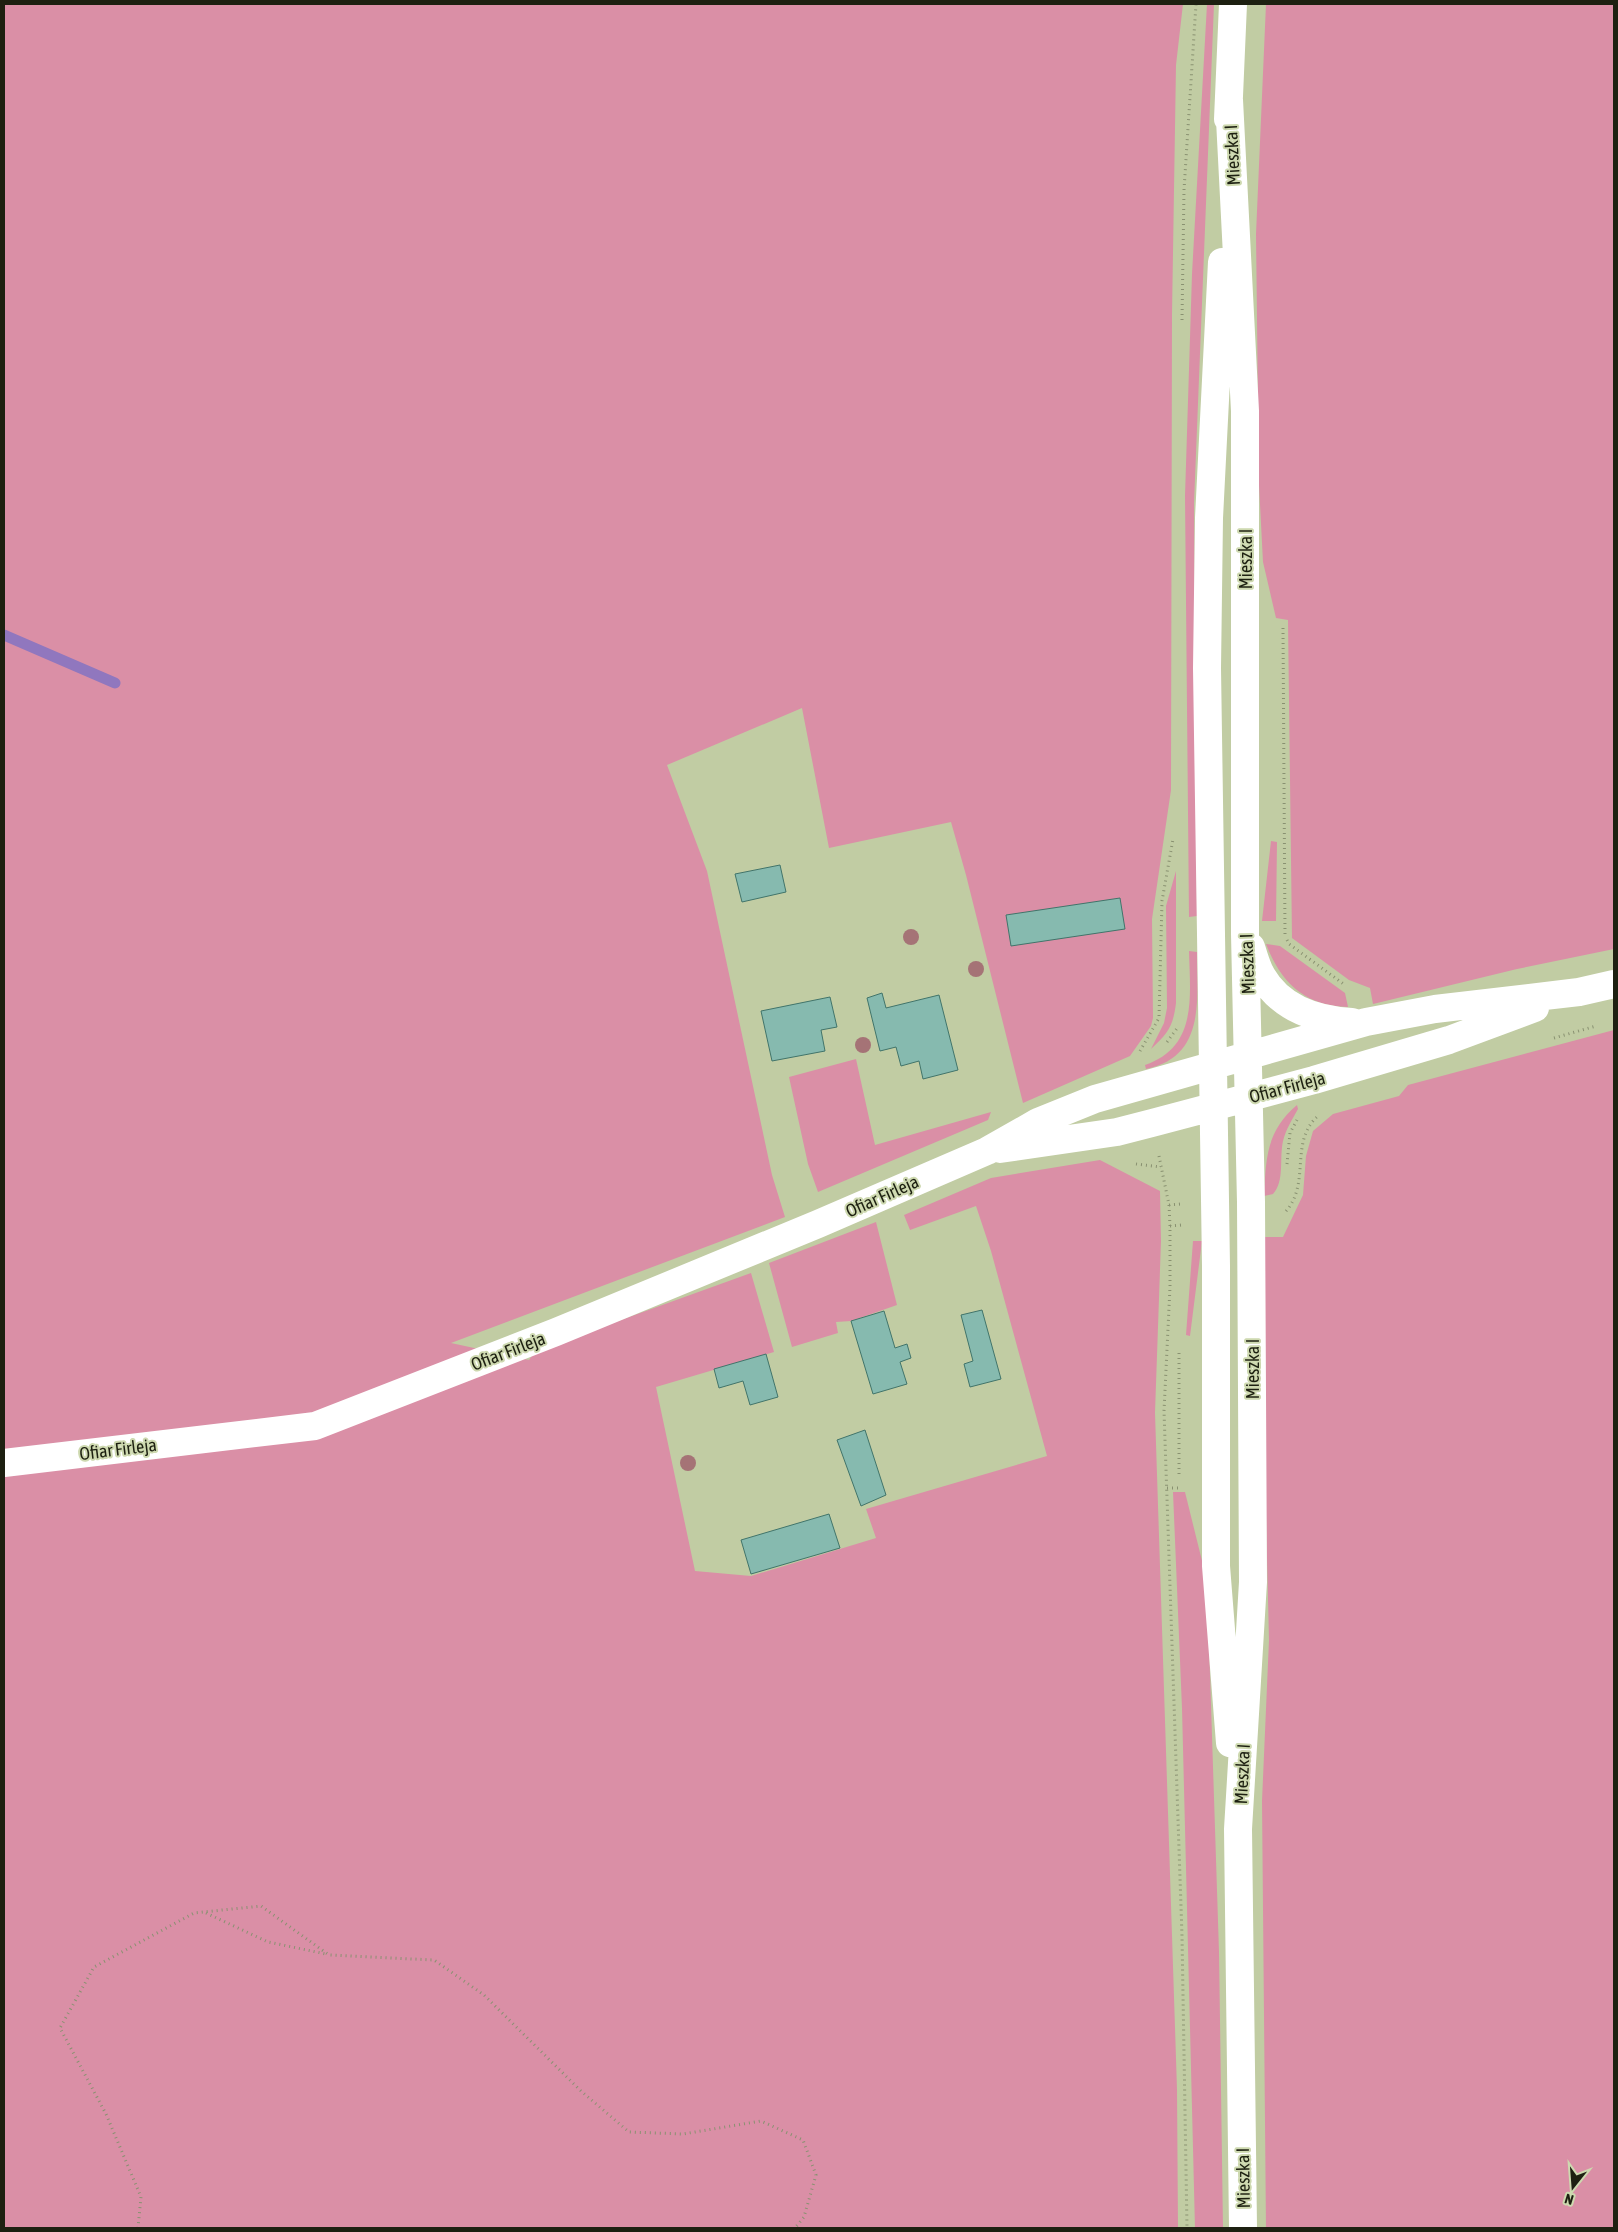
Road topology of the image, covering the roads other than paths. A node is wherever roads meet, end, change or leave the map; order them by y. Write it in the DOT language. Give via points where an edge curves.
graph roads {
  1 [pos="1233,4"];
  2 [pos="1229,100"];
  3 [pos="1245,934"];
  4 [pos="1614,984"];
  5 [pos="1579,992"];
  6 [pos="1366,1022"];
  7 [pos="1249,1054"];
  8 [pos="1212,1065"];
  9 [pos="1250,1097"];
  10 [pos="1213,1106"];
  11 [pos="987,1150"];
  12 [pos="4,1463"];
  13 [pos="1238,1829"];
  14 [pos="1243,2228"];
  1 -- 2 [label="street, Mieszka I"];
  2 -- 3 [label="street, Mieszka I" via="1244,412"];
  2 -- 8 [label="street, Mieszka I" via="1209,518 1207,668"];
  3 -- 6 [label="street, Ofiar Firleja" via="1262,976 1293,1007 1308,1016"];
  3 -- 7 [label="street, Mieszka I"];
  4 -- 5 [label="street, Ofiar Firleja"];
  5 -- 6 [label="street, Ofiar Firleja" via="1435,1009"];
  5 -- 9 [label="street, Ofiar Firleja" via="1449,1040"];
  6 -- 7 [label="street, Ofiar Firleja"];
  7 -- 8 [label="street, Ofiar Firleja"];
  7 -- 9 [label="street, Mieszka I"];
  8 -- 10 [label="street, Mieszka I"];
  8 -- 11 [label="street, Ofiar Firleja" via="1095,1099 1038,1122"];
  9 -- 10 [label="street, Ofiar Firleja"];
  9 -- 13 [label="street, Mieszka I" via="1253,1582"];
  10 -- 11 [label="street, Ofiar Firleja" via="1070,1140"];
  10 -- 13 [label="street, Mieszka I" via="1216,1566"];
  11 -- 12 [label="street, Ofiar Firleja" via="556,1332 315,1426"];
  13 -- 14 [label="street, Mieszka I"];
}
